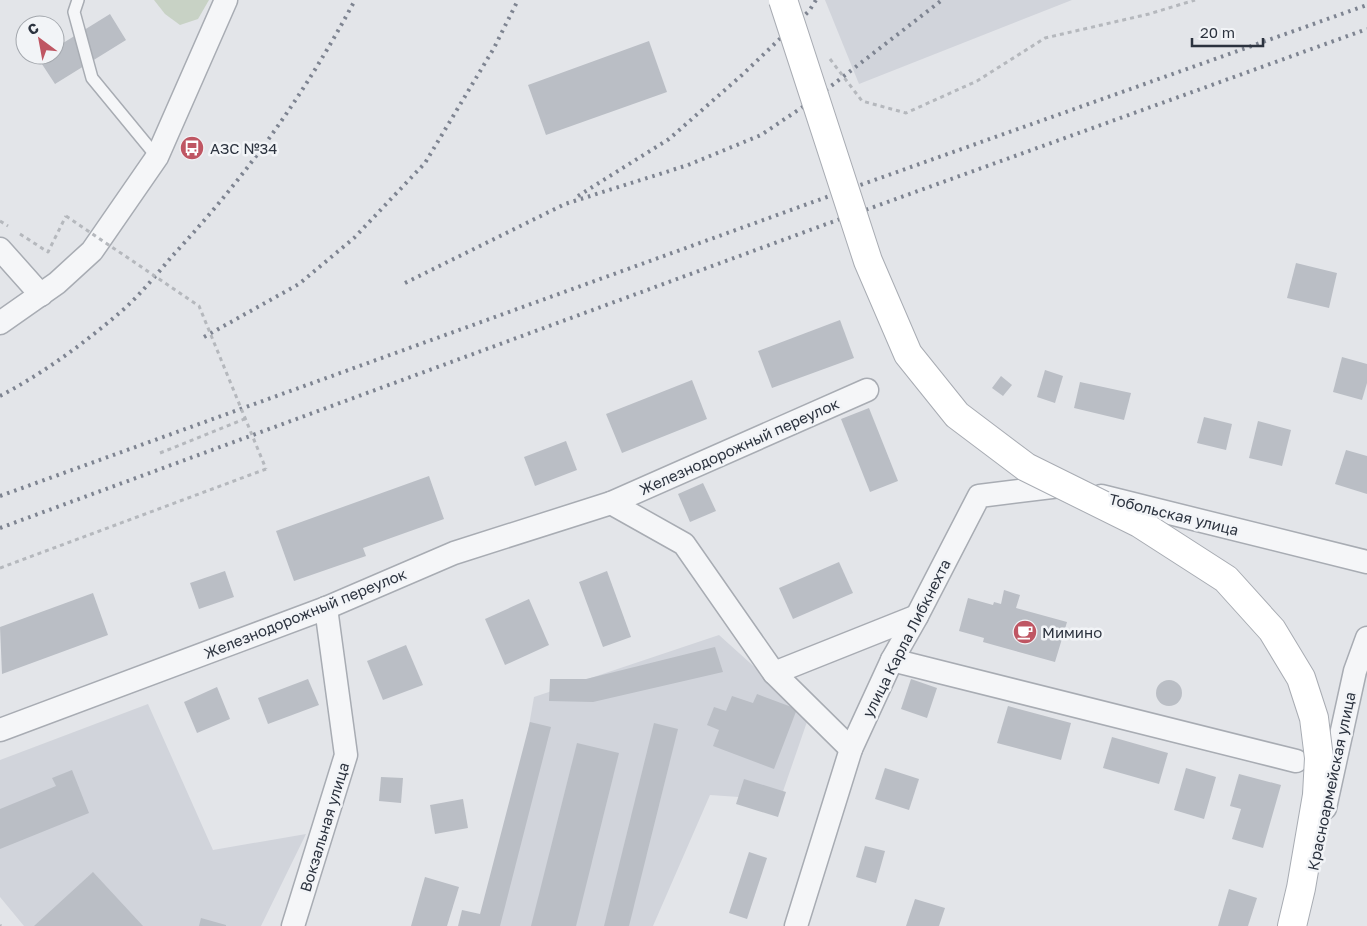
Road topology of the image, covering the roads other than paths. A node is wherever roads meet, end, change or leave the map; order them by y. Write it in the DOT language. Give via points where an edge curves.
graph roads {
  1 [pos="78,0"];
  2 [pos="226,0"];
  3 [pos="783,0"];
  4 [pos="157,157"];
  5 [pos="0,249"];
  6 [pos="41,295"];
  7 [pos="0,323"];
  8 [pos="867,390"];
  9 [pos="979,496"];
  10 [pos="611,503"];
  11 [pos="1367,562"];
  12 [pos="326,608"];
  13 [pos="917,616"];
  14 [pos="1367,638"];
  15 [pos="892,660"];
  16 [pos="774,673"];
  17 [pos="0,730"];
  18 [pos="851,749"];
  19 [pos="1296,760"];
  20 [pos="293,926"];
  21 [pos="796,926"];
  22 [pos="1292,926"];
  23 [pos="1299,926"];
  1 -- 4 [label="lane" via="74,12 92,78"];
  2 -- 4 [label="street"];
  3 -- 22 [label="street, Красноармейская улица, bridge" via="868,261 908,354 957,415 1026,467 1139,523 1226,580 1272,630 1300,678 1314,718 1319,758 1317,795"];
  4 -- 6 [label="street" via="92,251"];
  5 -- 6 [label="street"];
  6 -- 7 [label="street"];
  8 -- 10 [label="street, Железнодорожный переулок"];
  9 -- 11 [label="street, Тобольская улица" via="1060,486"];
  9 -- 13 [label="street, улица Карла Либкнехта"];
  10 -- 12 [label="street, Железнодорожный переулок" via="454,553"];
  10 -- 16 [label="street, Железнодорожный переулок" via="684,544"];
  12 -- 17 [label="street, Железнодорожный переулок"];
  12 -- 20 [label="street, Вокзальная улица" via="346,755"];
  13 -- 15 [label="street, улица Карла Либкнехта"];
  13 -- 16 [label="street"];
  14 -- 23 [label="street, Красноармейская улица" via="1356,671"];
  15 -- 18 [label="street, улица Карла Либкнехта"];
  15 -- 19 [label="street"];
  16 -- 18 [label="street, Железнодорожный переулок"];
  18 -- 21 [label="street, улица Карла Либкнехта"];
}
